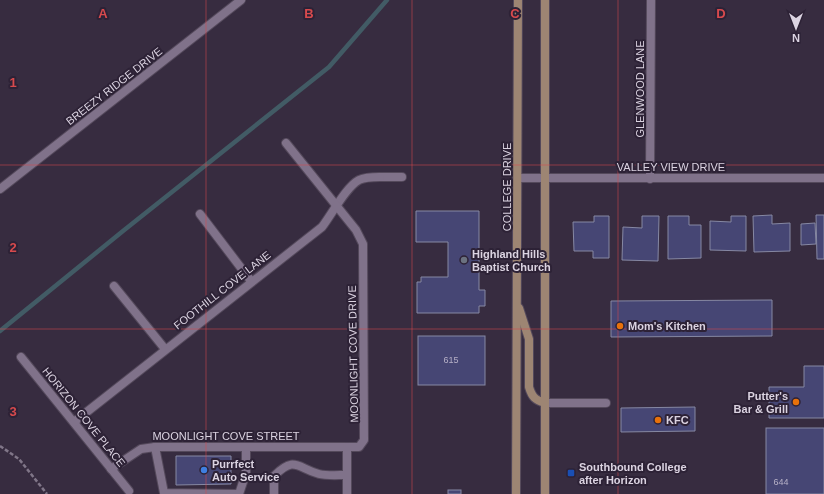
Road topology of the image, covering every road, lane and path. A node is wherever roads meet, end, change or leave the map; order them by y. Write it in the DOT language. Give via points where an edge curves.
graph roads {
  1 [pos="241,0"];
  2 [pos="518,0"];
  3 [pos="545,0"];
  4 [pos="651,0"];
  5 [pos="286,143"];
  6 [pos="402,177"];
  7 [pos="544,177"];
  8 [pos="519,178"];
  9 [pos="824,178"];
  10 [pos="650,179"];
  11 [pos="0,189"];
  12 [pos="336,208"];
  13 [pos="200,214"];
  14 [pos="251,281"];
  15 [pos="114,286"];
  16 [pos="517,303"];
  17 [pos="165,349"];
  18 [pos="21,357"];
  19 [pos="545,403"];
  20 [pos="606,403"];
  21 [pos="74,422"];
  22 [pos="0,446"];
  23 [pos="155,446"];
  24 [pos="246,447"];
  25 [pos="347,447"];
  26 [pos="111,469"];
  27 [pos="347,475"];
  28 [pos="129,492"];
  29 [pos="48,494"];
  30 [pos="186,494"];
  31 [pos="239,494"];
  32 [pos="274,494"];
  33 [pos="347,494"];
  34 [pos="516,494"];
  35 [pos="545,494"];
  1 -- 11 [label="street, BREEZY RIDGE DRIVE"];
  2 -- 8 [label="main road, COLLEGE DRIVE"];
  3 -- 7 [label="main road"];
  4 -- 10 [label="street, GLENWOOD LANE"];
  5 -- 12 [label="street"];
  6 -- 12 [label="street, FOOTHILL COVE LANE" via="358,180 346,191"];
  7 -- 8 [label="street, VALLEY VIEW DRIVE"];
  7 -- 10 [label="street, VALLEY VIEW DRIVE"];
  7 -- 19 [label="main road"];
  8 -- 16 [label="main road, COLLEGE DRIVE"];
  9 -- 10 [label="street, VALLEY VIEW DRIVE"];
  12 -- 14 [label="street, FOOTHILL COVE LANE" via="322,227"];
  12 -- 25 [label="street, MOONLIGHT COVE DRIVE" via="356,230 362,244 364,440 359,447"];
  13 -- 14 [label="street"];
  14 -- 17 [label="street, FOOTHILL COVE LANE"];
  15 -- 17 [label="street"];
  16 -- 19 [label="main road" via="529,339 531,394 536,401"];
  16 -- 34 [label="main road, COLLEGE DRIVE"];
  17 -- 21 [label="street, FOOTHILL COVE LANE"];
  18 -- 21 [label="street, HORIZON COVE PLACE"];
  19 -- 20 [label="street"];
  19 -- 35 [label="main road"];
  21 -- 26 [label="street, HORIZON COVE PLACE"];
  22 -- 29 [label="path" via="19,459"];
  23 -- 24 [label="street, MOONLIGHT COVE STREET"];
  23 -- 26 [label="street, MOONLIGHT COVE STREET" via="141,448"];
  23 -- 30 [label="street" via="164,494"];
  24 -- 25 [label="street, MOONLIGHT COVE STREET"];
  24 -- 31 [label="street" via="246,473"];
  25 -- 27 [label="street"];
  26 -- 28 [label="street, HORIZON COVE PLACE"];
  27 -- 32 [label="street" via="319,474 297,464 284,467 274,476"];
  27 -- 33 [label="street"];
  30 -- 31 [label="street"];
}
